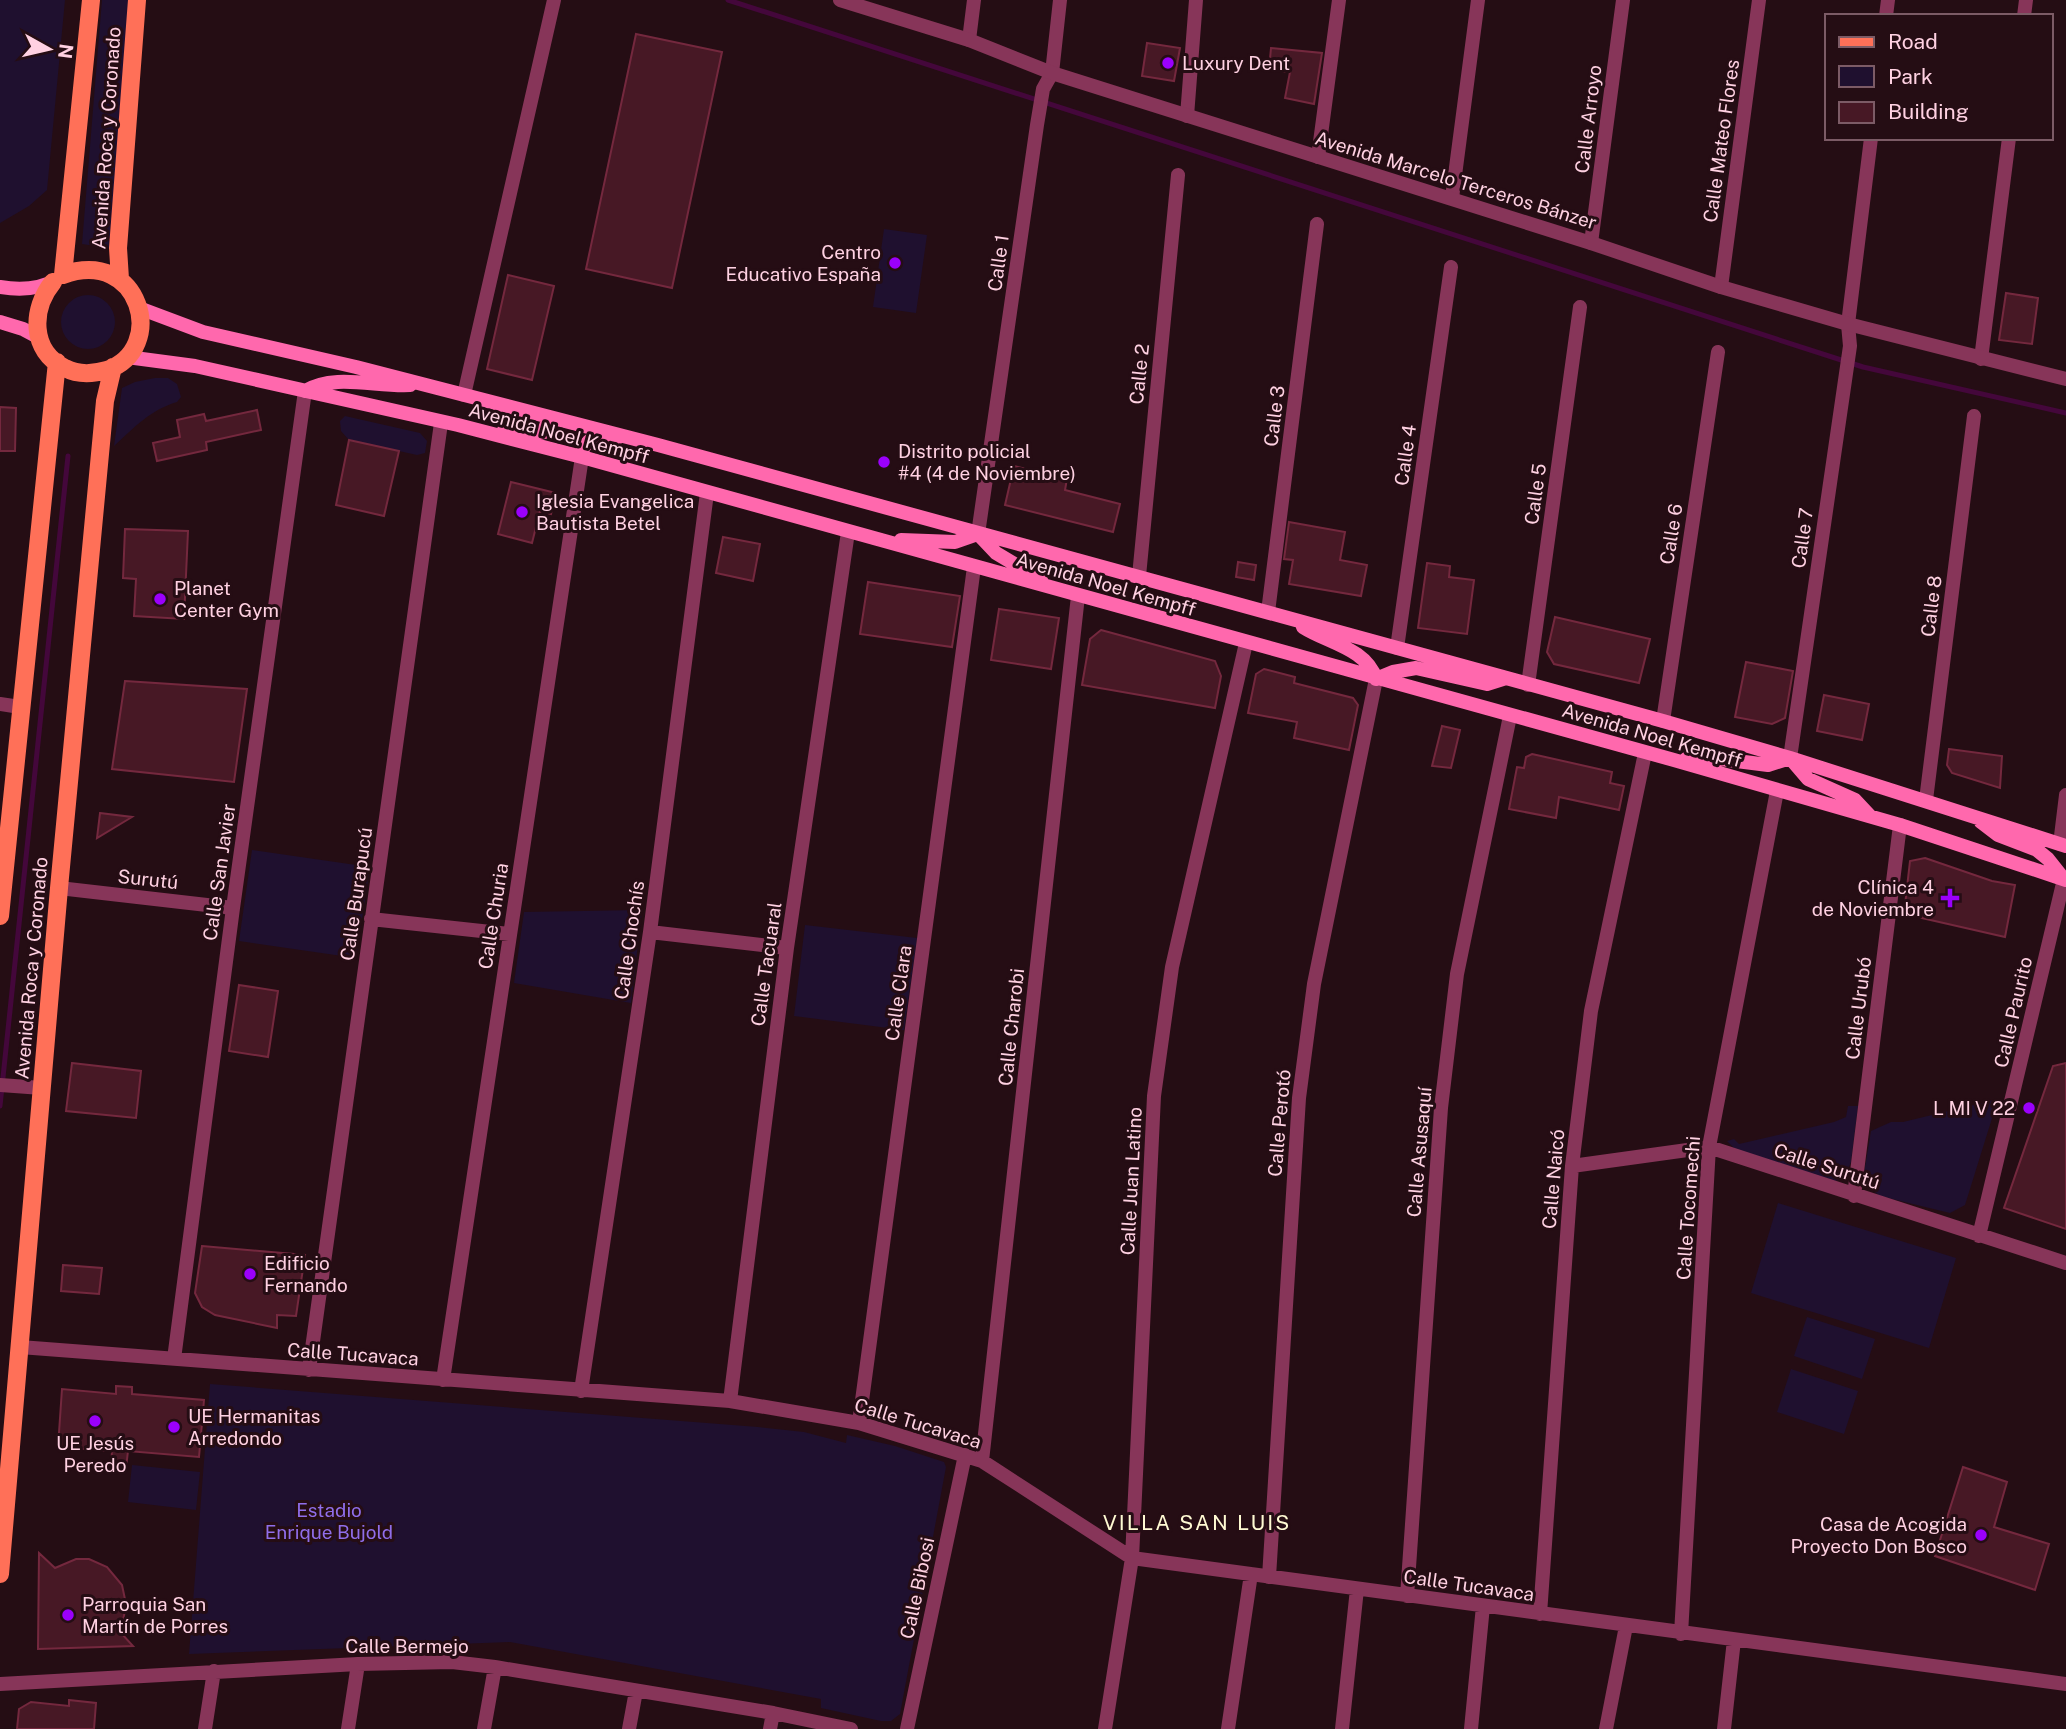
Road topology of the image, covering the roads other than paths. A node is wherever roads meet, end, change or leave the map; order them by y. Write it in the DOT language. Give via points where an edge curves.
graph roads {
  1 [pos="91,0"];
  2 [pos="137,0"];
  3 [pos="554,0"];
  4 [pos="840,0"];
  5 [pos="974,0"];
  6 [pos="1060,0"];
  7 [pos="1196,0"];
  8 [pos="1339,0"];
  9 [pos="1478,0"];
  10 [pos="1623,0"];
  11 [pos="1759,0"];
  12 [pos="969,40"];
  13 [pos="1052,73"];
  14 [pos="1186,116"];
  15 [pos="1871,140"];
  16 [pos="2009,140"];
  17 [pos="1318,157"];
  18 [pos="1178,176"];
  19 [pos="1452,198"];
  20 [pos="1317,225"];
  21 [pos="1591,243"];
  22 [pos="1451,267"];
  23 [pos="58,278"];
  24 [pos="120,279"];
  25 [pos="0,287"];
  26 [pos="1721,287"];
  27 [pos="1580,307"];
  28 [pos="139,308"];
  29 [pos="0,323"];
  30 [pos="1848,324"];
  31 [pos="38,337"];
  32 [pos="1718,352"];
  33 [pos="1981,359"];
  34 [pos="57,362"];
  35 [pos="120,362"];
  36 [pos="2066,379"];
  37 [pos="423,384"];
  38 [pos="305,391"];
  39 [pos="464,395"];
  40 [pos="1974,416"];
  41 [pos="549,417"];
  42 [pos="441,423"];
  43 [pos="458,425"];
  44 [pos="658,445"];
  45 [pos="582,457"];
  46 [pos="707,493"];
  47 [pos="848,532"];
  48 [pos="978,534"];
  49 [pos="865,537"];
  50 [pos="974,567"];
  51 [pos="1139,576"];
  52 [pos="1072,594"];
  53 [pos="1276,614"];
  54 [pos="1246,643"];
  55 [pos="1397,648"];
  56 [pos="1508,678"];
  57 [pos="1376,679"];
  58 [pos="1528,685"];
  59 [pos="0,704"];
  60 [pos="20,707"];
  61 [pos="1510,716"];
  62 [pos="1662,721"];
  63 [pos="1646,753"];
  64 [pos="1790,758"];
  65 [pos="1674,760"];
  66 [pos="1776,791"];
  67 [pos="2066,795"];
  68 [pos="1926,800"];
  69 [pos="1968,813"];
  70 [pos="1870,816"];
  71 [pos="1900,825"];
  72 [pos="2063,845"];
  73 [pos="2065,879"];
  74 [pos="59,888"];
  75 [pos="233,908"];
  76 [pos="0,916"];
  77 [pos="371,919"];
  78 [pos="650,932"];
  79 [pos="509,934"];
  80 [pos="787,948"];
  81 [pos="0,1085"];
  82 [pos="42,1088"];
  83 [pos="1709,1147"];
  84 [pos="1572,1166"];
  85 [pos="1854,1196"];
  86 [pos="1979,1236"];
  87 [pos="2066,1264"];
  88 [pos="20,1347"];
  89 [pos="174,1359"];
  90 [pos="309,1370"];
  91 [pos="443,1380"];
  92 [pos="581,1391"];
  93 [pos="730,1401"];
  94 [pos="859,1423"];
  95 [pos="965,1455"];
  96 [pos="982,1461"];
  97 [pos="1132,1558"];
  98 [pos="0,1574"];
  99 [pos="1251,1574"];
  100 [pos="1269,1577"];
  101 [pos="1357,1589"];
  102 [pos="1407,1596"];
  103 [pos="1483,1606"];
  104 [pos="1540,1614"];
  105 [pos="1626,1626"];
  106 [pos="1681,1634"];
  107 [pos="1734,1640"];
  108 [pos="358,1664"];
  109 [pos="495,1667"];
  110 [pos="214,1671"];
  111 [pos="0,1684"];
  112 [pos="2066,1684"];
  113 [pos="636,1691"];
  114 [pos="773,1713"];
  115 [pos="205,1729"];
  116 [pos="348,1729"];
  117 [pos="484,1729"];
  118 [pos="629,1729"];
  119 [pos="770,1729"];
  120 [pos="851,1729"];
  121 [pos="907,1729"];
  122 [pos="1105,1729"];
  123 [pos="1228,1729"];
  124 [pos="1342,1729"];
  125 [pos="1471,1729"];
  126 [pos="1606,1729"];
  127 [pos="1724,1729"];
  1 -- 23 [label="main road, Avenida Roca y Coronado"];
  2 -- 24 [label="main road, Avenida Roca y Coronado" via="118,248"];
  3 -- 39 [label="street"];
  4 -- 12 [label="street, Avenida Marcelo Terceros Bánzer"];
  5 -- 12 [label="street"];
  6 -- 13 [label="street, Calle 1"];
  7 -- 14 [label="street"];
  8 -- 17 [label="street"];
  9 -- 19 [label="street"];
  10 -- 21 [label="street, Calle Arroyo"];
  11 -- 26 [label="street, Calle Mateo Flores"];
  12 -- 13 [label="street, Avenida Marcelo Terceros Bánzer"];
  13 -- 14 [label="street, Avenida Marcelo Terceros Bánzer"];
  13 -- 48 [label="street, Calle 1" via="1043,89 1037,125"];
  14 -- 17 [label="street, Avenida Marcelo Terceros Bánzer"];
  15 -- 30 [label="street, Calle 7"];
  16 -- 33 [label="street"];
  17 -- 19 [label="street, Avenida Marcelo Terceros Bánzer"];
  18 -- 51 [label="street, Calle 2"];
  19 -- 21 [label="street, Avenida Marcelo Terceros Bánzer"];
  20 -- 53 [label="street, Calle 3"];
  21 -- 26 [label="street, Avenida Marcelo Terceros Bánzer"];
  22 -- 55 [label="street, Calle 4"];
  23 -- 24 [label="main road" via="92,268"];
  23 -- 25 [label="main road" via="34,288"];
  23 -- 31 [label="main road" via="38,308"];
  24 -- 28 [label="main road"];
  26 -- 30 [label="street, Avenida Marcelo Terceros Bánzer"];
  27 -- 58 [label="street, Calle 5"];
  28 -- 35 [label="main road" via="136,342"];
  28 -- 37 [label="main road, Avenida Noel Kempff" via="203,332"];
  29 -- 31 [label="main road"];
  30 -- 33 [label="street, Avenida Marcelo Terceros Bánzer"];
  30 -- 64 [label="street, Calle 7" via="1850,346"];
  31 -- 34 [label="main road"];
  32 -- 62 [label="street, Calle 6"];
  33 -- 36 [label="street, Avenida Marcelo Terceros Bánzer"];
  34 -- 35 [label="main road" via="81,373 97,373"];
  34 -- 60 [label="main road, Avenida Roca y Coronado"];
  35 -- 38 [label="main road, Avenida Noel Kempff" via="195,366"];
  35 -- 74 [label="main road, Avenida Roca y Coronado" via="106,401"];
  37 -- 38 [label="main road" via="387,386 336,380 317,383"];
  37 -- 39 [label="main road, Avenida Noel Kempff"];
  38 -- 42 [label="main road, Avenida Noel Kempff"];
  38 -- 75 [label="street, Calle San Javier"];
  39 -- 41 [label="main road, Avenida Noel Kempff"];
  40 -- 68 [label="street, Calle 8"];
  41 -- 43 [label="main road" via="544,432 538,433"];
  41 -- 44 [label="main road, Avenida Noel Kempff"];
  42 -- 43 [label="main road, Avenida Noel Kempff"];
  42 -- 77 [label="street, Calle Burapucú"];
  43 -- 45 [label="main road, Avenida Noel Kempff"];
  44 -- 45 [label="main road" via="597,439 583,448"];
  44 -- 48 [label="main road, Avenida Noel Kempff"];
  45 -- 46 [label="main road, Avenida Noel Kempff"];
  45 -- 79 [label="street, Calle Churia"];
  46 -- 47 [label="main road, Avenida Noel Kempff"];
  46 -- 78 [label="street, Calle Chochís"];
  47 -- 49 [label="main road, Avenida Noel Kempff"];
  47 -- 80 [label="street, Calle Tacuaral"];
  48 -- 49 [label="main road" via="946,543"];
  48 -- 51 [label="main road, Avenida Noel Kempff"];
  48 -- 52 [label="main road" via="996,553"];
  49 -- 50 [label="main road, Avenida Noel Kempff"];
  50 -- 52 [label="main road, Avenida Noel Kempff"];
  50 -- 94 [label="street, Calle Clara"];
  51 -- 53 [label="main road, Avenida Noel Kempff"];
  52 -- 54 [label="main road, Avenida Noel Kempff"];
  52 -- 96 [label="street, Calle Charobi"];
  53 -- 55 [label="main road, Avenida Noel Kempff"];
  53 -- 57 [label="main road" via="1358,654 1372,666"];
  54 -- 57 [label="main road, Avenida Noel Kempff"];
  54 -- 97 [label="street, Calle Juan Latino" via="1172,967 1154,1096"];
  55 -- 56 [label="main road, Avenida Noel Kempff"];
  56 -- 57 [label="main road" via="1487,684 1416,668"];
  56 -- 58 [label="main road, Avenida Noel Kempff"];
  57 -- 61 [label="main road, Avenida Noel Kempff"];
  57 -- 100 [label="street, Calle Perotó" via="1314,984 1299,1098"];
  58 -- 62 [label="main road, Avenida Noel Kempff"];
  59 -- 60 [label="street"];
  60 -- 76 [label="main road, Avenida Roca y Coronado"];
  61 -- 63 [label="main road, Avenida Noel Kempff"];
  61 -- 102 [label="street, Calle Asusaquí" via="1457,974 1443,1094"];
  62 -- 64 [label="main road, Avenida Noel Kempff"];
  63 -- 65 [label="main road, Avenida Noel Kempff"];
  63 -- 84 [label="street, Calle Naicó" via="1591,1011"];
  64 -- 65 [label="main road" via="1768,765 1713,758"];
  64 -- 68 [label="main road, Avenida Noel Kempff"];
  64 -- 70 [label="main road" via="1808,779 1855,800"];
  65 -- 66 [label="main road, Avenida Noel Kempff"];
  66 -- 70 [label="main road, Avenida Noel Kempff"];
  66 -- 83 [label="street, Calle Tocomechi"];
  67 -- 72 [label="street"];
  68 -- 69 [label="main road, Avenida Noel Kempff"];
  69 -- 72 [label="main road, Avenida Noel Kempff"];
  69 -- 73 [label="main road" via="1998,835 2037,850"];
  70 -- 71 [label="main road, Avenida Noel Kempff"];
  71 -- 73 [label="main road, Avenida Noel Kempff"];
  71 -- 85 [label="street, Calle Urubó"];
  73 -- 86 [label="street, Calle Paurito"];
  74 -- 75 [label="street, Surutú"];
  74 -- 82 [label="main road, Avenida Roca y Coronado"];
  75 -- 89 [label="street, Calle San Javier"];
  77 -- 79 [label="street"];
  77 -- 90 [label="street, Calle Burapucú"];
  78 -- 80 [label="street"];
  78 -- 92 [label="street, Calle Chochís"];
  79 -- 91 [label="street, Calle Churia"];
  80 -- 93 [label="street, Calle Tacuaral"];
  81 -- 82 [label="street"];
  82 -- 88 [label="main road, Avenida Roca y Coronado"];
  83 -- 84 [label="street, Calle Surutú"];
  83 -- 85 [label="street, Calle Surutú"];
  83 -- 106 [label="street, Calle Tocomechi"];
  84 -- 104 [label="street, Calle Naicó"];
  85 -- 86 [label="street, Calle Surutú"];
  86 -- 87 [label="street, Calle Surutú"];
  88 -- 89 [label="street, Calle Tucavaca"];
  88 -- 98 [label="main road, Avenida Roca y Coronado"];
  89 -- 90 [label="street, Calle Tucavaca"];
  90 -- 91 [label="street, Calle Tucavaca"];
  91 -- 92 [label="street, Calle Tucavaca"];
  92 -- 93 [label="street, Calle Tucavaca"];
  93 -- 94 [label="street, Calle Tucavaca"];
  94 -- 95 [label="street, Calle Tucavaca"];
  95 -- 96 [label="street, Calle Tucavaca"];
  95 -- 121 [label="street, Calle Bibosi"];
  96 -- 97 [label="street, Calle Tucavaca"];
  97 -- 99 [label="street, Calle Tucavaca"];
  97 -- 122 [label="street, Calle Juan Latino"];
  99 -- 100 [label="street, Calle Tucavaca"];
  99 -- 123 [label="street"];
  100 -- 101 [label="street, Calle Tucavaca"];
  101 -- 102 [label="street, Calle Tucavaca"];
  101 -- 124 [label="street"];
  102 -- 103 [label="street, Calle Tucavaca"];
  103 -- 104 [label="street, Calle Tucavaca"];
  103 -- 125 [label="street"];
  104 -- 105 [label="street, Calle Tucavaca"];
  105 -- 106 [label="street, Calle Tucavaca"];
  105 -- 126 [label="street"];
  106 -- 107 [label="street, Calle Tucavaca"];
  107 -- 112 [label="street, Calle Tucavaca"];
  107 -- 127 [label="street"];
  108 -- 109 [label="street, Calle Bermejo" via="452,1662"];
  108 -- 110 [label="street, Calle Bermejo"];
  108 -- 116 [label="street"];
  109 -- 113 [label="street, Calle Bermejo"];
  109 -- 117 [label="street"];
  110 -- 111 [label="street, Calle Bermejo"];
  110 -- 115 [label="street"];
  113 -- 114 [label="street, Calle Bermejo"];
  113 -- 118 [label="street"];
  114 -- 119 [label="street"];
  114 -- 120 [label="street, Calle Bermejo"];
}
